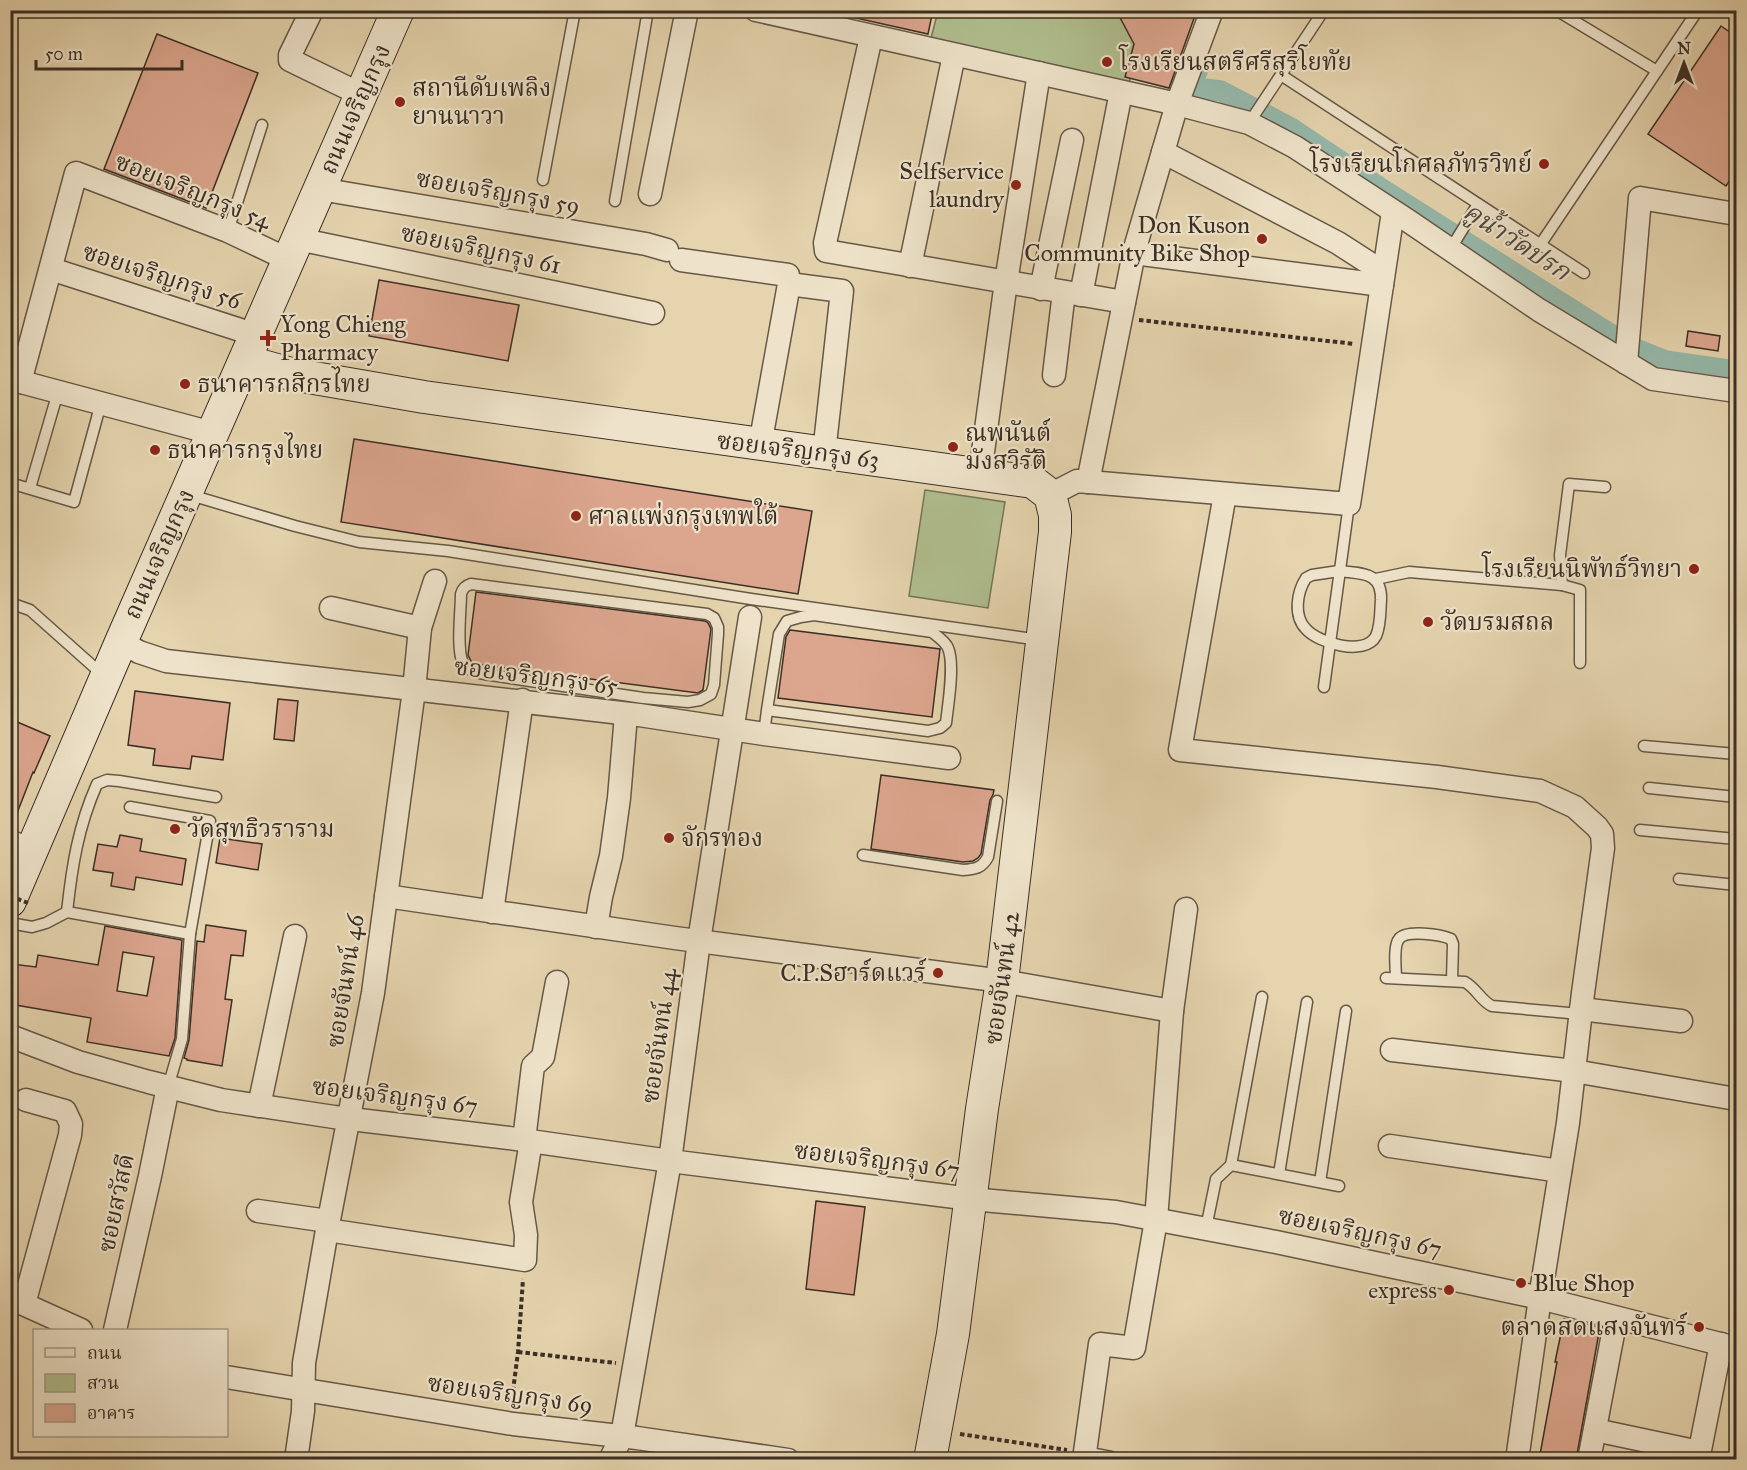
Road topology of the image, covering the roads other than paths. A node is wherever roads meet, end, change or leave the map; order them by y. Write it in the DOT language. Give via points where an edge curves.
graph roads {
  1 [pos="312,10"];
  2 [pos="398,10"];
  3 [pos="575,10"];
  4 [pos="648,10"];
  5 [pos="687,10"];
  6 [pos="756,10"];
  7 [pos="1212,10"];
  8 [pos="1324,10"];
  9 [pos="1556,10"];
  10 [pos="1698,10"];
  11 [pos="787,14"];
  12 [pos="871,38"];
  13 [pos="954,55"];
  14 [pos="1657,71"];
  15 [pos="1039,74"];
  16 [pos="1281,75"];
  17 [pos="1121,92"];
  18 [pos="362,95"];
  19 [pos="1177,104"];
  20 [pos="1254,116"];
  21 [pos="262,125"];
  22 [pos="1072,140"];
  23 [pos="1163,152"];
  24 [pos="543,180"];
  25 [pos="320,189"];
  26 [pos="650,194"];
  27 [pos="615,201"];
  28 [pos="1478,204"];
  29 [pos="1393,212"];
  30 [pos="1737,214"];
  31 [pos="228,231"];
  32 [pos="1455,241"];
  33 [pos="1540,245"];
  34 [pos="293,249"];
  35 [pos="1134,253"];
  36 [pos="910,266"];
  37 [pos="51,269"];
  38 [pos="1584,273"];
  39 [pos="1382,279"];
  40 [pos="789,284"];
  41 [pos="1005,285"];
  42 [pos="1041,288"];
  43 [pos="1072,293"];
  44 [pos="1122,310"];
  45 [pos="653,313"];
  46 [pos="250,348"];
  47 [pos="1627,349"];
  48 [pos="1054,375"];
  49 [pos="15,380"];
  50 [pos="1737,391"];
  51 [pos="58,392"];
  52 [pos="101,403"];
  53 [pos="212,433"];
  54 [pos="760,445"];
  55 [pos="824,453"];
  56 [pos="980,474"];
  57 [pos="1088,482"];
  58 [pos="10,483"];
  59 [pos="30,488"];
  60 [pos="1605,488"];
  61 [pos="186,494"];
  62 [pos="1224,494"];
  63 [pos="1050,495"];
  64 [pos="1349,504"];
  65 [pos="1339,571"];
  66 [pos="1376,579"];
  67 [pos="435,581"];
  68 [pos="1562,585"];
  69 [pos="10,603"];
  70 [pos="331,608"];
  71 [pos="750,618"];
  72 [pos="420,628"];
  73 [pos="1043,640"];
  74 [pos="121,642"];
  75 [pos="1330,643"];
  76 [pos="1580,663"];
  77 [pos="106,677"];
  78 [pos="1324,687"];
  79 [pos="414,690"];
  80 [pos="522,700"];
  81 [pos="636,709"];
  82 [pos="767,710"];
  83 [pos="734,729"];
  84 [pos="764,734"];
  85 [pos="1644,746"];
  86 [pos="1737,754"];
  87 [pos="948,758"];
  88 [pos="1649,788"];
  89 [pos="216,797"];
  90 [pos="1737,797"];
  91 [pos="1007,802"];
  92 [pos="130,807"];
  93 [pos="1640,830"];
  94 [pos="1737,838"];
  95 [pos="23,840"];
  96 [pos="863,855"];
  97 [pos="1679,879"];
  98 [pos="1737,885"];
  99 [pos="386,896"];
  100 [pos="16,900"];
  101 [pos="1186,909"];
  102 [pos="67,912"];
  103 [pos="492,912"];
  104 [pos="10,923"];
  105 [pos="596,927"];
  106 [pos="190,934"];
  107 [pos="295,936"];
  108 [pos="699,941"];
  109 [pos="1452,980"];
  110 [pos="1002,981"];
  111 [pos="557,982"];
  112 [pos="1262,997"];
  113 [pos="1307,1002"];
  114 [pos="1172,1011"];
  115 [pos="1346,1011"];
  116 [pos="1581,1011"];
  117 [pos="1682,1021"];
  118 [pos="10,1036"];
  119 [pos="1392,1050"];
  120 [pos="1574,1071"];
  121 [pos="168,1087"];
  122 [pos="1737,1098"];
  123 [pos="26,1100"];
  124 [pos="259,1106"];
  125 [pos="349,1118"];
  126 [pos="527,1140"];
  127 [pos="1390,1146"];
  128 [pos="670,1161"];
  129 [pos="1231,1165"];
  130 [pos="1560,1171"];
  131 [pos="1279,1174"];
  132 [pos="1320,1182"];
  133 [pos="1339,1186"];
  134 [pos="970,1199"];
  135 [pos="258,1211"];
  136 [pos="1156,1220"];
  137 [pos="327,1226"];
  138 [pos="1206,1228"];
  139 [pos="1540,1298"];
  140 [pos="16,1301"];
  141 [pos="1616,1318"];
  142 [pos="79,1329"];
  143 [pos="116,1329"];
  144 [pos="1729,1346"];
  145 [pos="228,1377"];
  146 [pos="303,1390"];
  147 [pos="1595,1430"];
  148 [pos="622,1436"];
  149 [pos="1085,1452"];
  150 [pos="1699,1456"];
  151 [pos="1111,1457"];
  152 [pos="296,1460"];
  153 [pos="610,1460"];
  154 [pos="788,1460"];
  155 [pos="930,1460"];
  156 [pos="1517,1460"];
  157 [pos="1589,1460"];
  1 -- 18 [label="street" via="290,60"];
  2 -- 18 [label="street, ถนนเจริญกรุง"];
  3 -- 24 [label="lane"];
  4 -- 27 [label="lane"];
  5 -- 26 [label="street"];
  6 -- 11 [label="street"];
  7 -- 19 [label="street"];
  8 -- 16 [label="lane"];
  9 -- 14 [label="lane"];
  10 -- 14 [label="lane"];
  11 -- 12 [label="street"];
  12 -- 13 [label="street"];
  12 -- 36 [label="street" via="826,252"];
  13 -- 15 [label="street"];
  13 -- 36 [label="street"];
  14 -- 33 [label="lane"];
  15 -- 17 [label="street"];
  15 -- 41 [label="street"];
  16 -- 20 [label="lane"];
  16 -- 28 [label="lane"];
  17 -- 19 [label="street"];
  17 -- 43 [label="street"];
  18 -- 25 [label="street, ถนนเจริญกรุง"];
  19 -- 20 [label="street"];
  19 -- 23 [label="street"];
  20 -- 29 [label="street"];
  21 -- 31 [label="lane"];
  22 -- 42 [label="street"];
  23 -- 35 [label="street"];
  23 -- 39 [label="street" via="1338,243"];
  25 -- 34 [label="street, ถนนเจริญกรุง"];
  25 -- 40 [label="street, ซอยเจริญกรุง 59" via="646,244 674,255 788,275"];
  28 -- 32 [label="lane"];
  28 -- 33 [label="lane"];
  29 -- 32 [label="street"];
  29 -- 39 [label="street"];
  30 -- 47 [label="street" via="1640,198"];
  31 -- 34 [label="street, ซอยเจริญกรุง 54"];
  31 -- 37 [label="street, ซอยเจริญกรุง 54" via="76,173"];
  32 -- 47 [label="street" via="1539,310"];
  33 -- 38 [label="lane"];
  34 -- 45 [label="street, ซอยเจริญกรุง 61"];
  34 -- 46 [label="street, ถนนเจริญกรุง"];
  35 -- 39 [label="street"];
  35 -- 44 [label="street"];
  36 -- 41 [label="street"];
  37 -- 46 [label="street, ซอยเจริญกรุง 56"];
  37 -- 49 [label="street"];
  39 -- 64 [label="street"];
  40 -- 54 [label="street"];
  40 -- 55 [label="street" via="842,291"];
  41 -- 42 [label="street"];
  41 -- 56 [label="street"];
  42 -- 43 [label="street"];
  43 -- 44 [label="street"];
  43 -- 48 [label="street"];
  44 -- 57 [label="street"];
  46 -- 53 [label="street, ถนนเจริญกรุง"];
  46 -- 54 [label="street, ซอยเจริญกรุง 63" via="291,374"];
  47 -- 50 [label="street" via="1653,379"];
  49 -- 51 [label="street"];
  51 -- 52 [label="street"];
  51 -- 59 [label="lane"];
  52 -- 53 [label="street"];
  52 -- 59 [label="lane" via="74,502"];
  53 -- 61 [label="street, ถนนเจริญกรุง"];
  54 -- 55 [label="street, ซอยเจริญกรุง 63"];
  55 -- 56 [label="street, ซอยเจริญกรุง 63"];
  56 -- 63 [label="street, ซอยเจริญกรุง 63" via="1033,482"];
  57 -- 62 [label="street"];
  57 -- 63 [label="street" via="1077,481"];
  58 -- 59 [label="lane"];
  60 -- 68 [label="lane" via="1569,484 1560,555"];
  61 -- 73 [label="lane" via="359,542 448,551"];
  61 -- 74 [label="street, ถนนเจริญกรุง"];
  62 -- 64 [label="street"];
  62 -- 116 [label="street" via="1180,750 1540,791 1575,807 1602,834 1604,848"];
  63 -- 73 [label="street, ซอยจันทน์ 42" via="1055,532"];
  64 -- 65 [label="lane"];
  65 -- 66 [label="lane"];
  65 -- 75 [label="lane"];
  65 -- 75 [label="lane" via="1306,578 1300,592 1298,609 1305,629"];
  66 -- 68 [label="lane" via="1409,572"];
  66 -- 75 [label="lane" via="1381,588 1375,637 1368,644 1355,647"];
  67 -- 72 [label="street, ซอยจันทน์ 46"];
  68 -- 76 [label="lane" via="1580,590"];
  69 -- 77 [label="lane" via="30,610"];
  70 -- 72 [label="street"];
  71 -- 83 [label="street, ซอยจันทน์ 44"];
  72 -- 79 [label="street, ซอยจันทน์ 46"];
  73 -- 91 [label="street, ซอยจันทน์ 42"];
  74 -- 77 [label="street, ถนนเจริญกรุง"];
  74 -- 79 [label="street, ซอยเจริญกรุง 65" via="166,661"];
  75 -- 78 [label="lane"];
  77 -- 95 [label="street, ถนนเจริญกรุง"];
  79 -- 80 [label="street, ซอยเจริญกรุง 65"];
  79 -- 99 [label="street, ซอยจันทน์ 46"];
  80 -- 81 [label="street, ซอยเจริญกรุง 65"];
  80 -- 103 [label="street"];
  81 -- 81 [label="lane" via="471,671 460,652 462,590 471,584 714,618 718,634 711,694 700,700"];
  81 -- 83 [label="street, ซอยเจริญกรุง 65"];
  81 -- 105 [label="street" via="625,727 619,798"];
  82 -- 82 [label="lane" via="778,634 787,621 801,616 932,632 949,649 946,723 940,728 928,731"];
  82 -- 84 [label="lane"];
  83 -- 84 [label="street, ซอยเจริญกรุง 65"];
  83 -- 108 [label="street, ซอยจันทน์ 44"];
  84 -- 87 [label="street, ซอยเจริญกรุง 65"];
  85 -- 86 [label="lane"];
  88 -- 90 [label="lane"];
  89 -- 102 [label="lane" via="119,781 97,784 79,834"];
  91 -- 96 [label="lane" via="988,857 984,865 975,869"];
  91 -- 110 [label="street, ซอยจันทน์ 42"];
  92 -- 106 [label="lane" via="210,821"];
  93 -- 94 [label="lane"];
  95 -- 100 [label="street, ถนนเจริญกรุง"];
  97 -- 98 [label="lane"];
  99 -- 103 [label="street"];
  99 -- 125 [label="street, ซอยจันทน์ 46" via="373,993"];
  101 -- 114 [label="street"];
  102 -- 104 [label="lane" via="32,927"];
  102 -- 106 [label="lane"];
  103 -- 105 [label="street"];
  105 -- 108 [label="street"];
  106 -- 121 [label="lane" via="182,1039"];
  107 -- 124 [label="street"];
  108 -- 110 [label="street"];
  108 -- 128 [label="street, ซอยจันทน์ 44"];
  109 -- 109 [label="lane" via="1451,939 1416,934 1399,939 1391,978"];
  109 -- 116 [label="lane" via="1473,986 1492,1006"];
  110 -- 114 [label="street"];
  110 -- 134 [label="street, ซอยจันทน์ 42"];
  111 -- 126 [label="street" via="543,1057 533,1066"];
  112 -- 129 [label="lane"];
  113 -- 131 [label="lane"];
  114 -- 136 [label="street"];
  115 -- 132 [label="lane"];
  116 -- 117 [label="street"];
  116 -- 120 [label="street"];
  118 -- 121 [label="street, ซอยเจริญกรุง 67" via="78,1062"];
  119 -- 120 [label="street"];
  120 -- 122 [label="street"];
  120 -- 130 [label="street"];
  121 -- 124 [label="street, ซอยเจริญกรุง 67"];
  121 -- 143 [label="street, ซอยสวัสดี"];
  123 -- 140 [label="street" via="65,1111 71,1124 27,1293"];
  124 -- 125 [label="street, ซอยเจริญกรุง 67"];
  125 -- 126 [label="street, ซอยเจริญกรุง 67"];
  125 -- 137 [label="street, ซอยจันทน์ 46"];
  126 -- 128 [label="street, ซอยเจริญกรุง 67"];
  126 -- 137 [label="street" via="521,1202 525,1260"];
  127 -- 130 [label="street"];
  128 -- 134 [label="street, ซอยเจริญกรุง 67"];
  128 -- 148 [label="street, ซอยจันทน์ 44"];
  129 -- 131 [label="lane"];
  129 -- 138 [label="lane" via="1216,1179"];
  130 -- 139 [label="street"];
  131 -- 132 [label="lane"];
  132 -- 133 [label="lane"];
  134 -- 136 [label="street, ซอยเจริญกรุง 67" via="1116,1212"];
  134 -- 155 [label="street, ซอยจันทน์ 42" via="953,1334"];
  135 -- 137 [label="street"];
  136 -- 138 [label="street, ซอยเจริญกรุง 67"];
  136 -- 149 [label="street" via="1134,1348 1100,1344"];
  137 -- 146 [label="street, ซอยจันทน์ 46"];
  138 -- 139 [label="street, ซอยเจริญกรุง 67"];
  139 -- 141 [label="street, ซอยเจริญกรุง 67"];
  139 -- 156 [label="street"];
  140 -- 142 [label="street"];
  141 -- 144 [label="street, ซอยเจริญกรุง 67"];
  141 -- 147 [label="street"];
  144 -- 150 [label="street"];
  145 -- 146 [label="street, ซอยเจริญกรุง 69"];
  146 -- 148 [label="street, ซอยเจริญกรุง 69" via="513,1425"];
  146 -- 152 [label="street, ซอยจันทน์ 46"];
  147 -- 150 [label="street"];
  147 -- 157 [label="street"];
  148 -- 153 [label="street, ซอยจันทน์ 44"];
  148 -- 154 [label="street, ซอยเจริญกรุง 69"];
  149 -- 151 [label="lane"];
}
